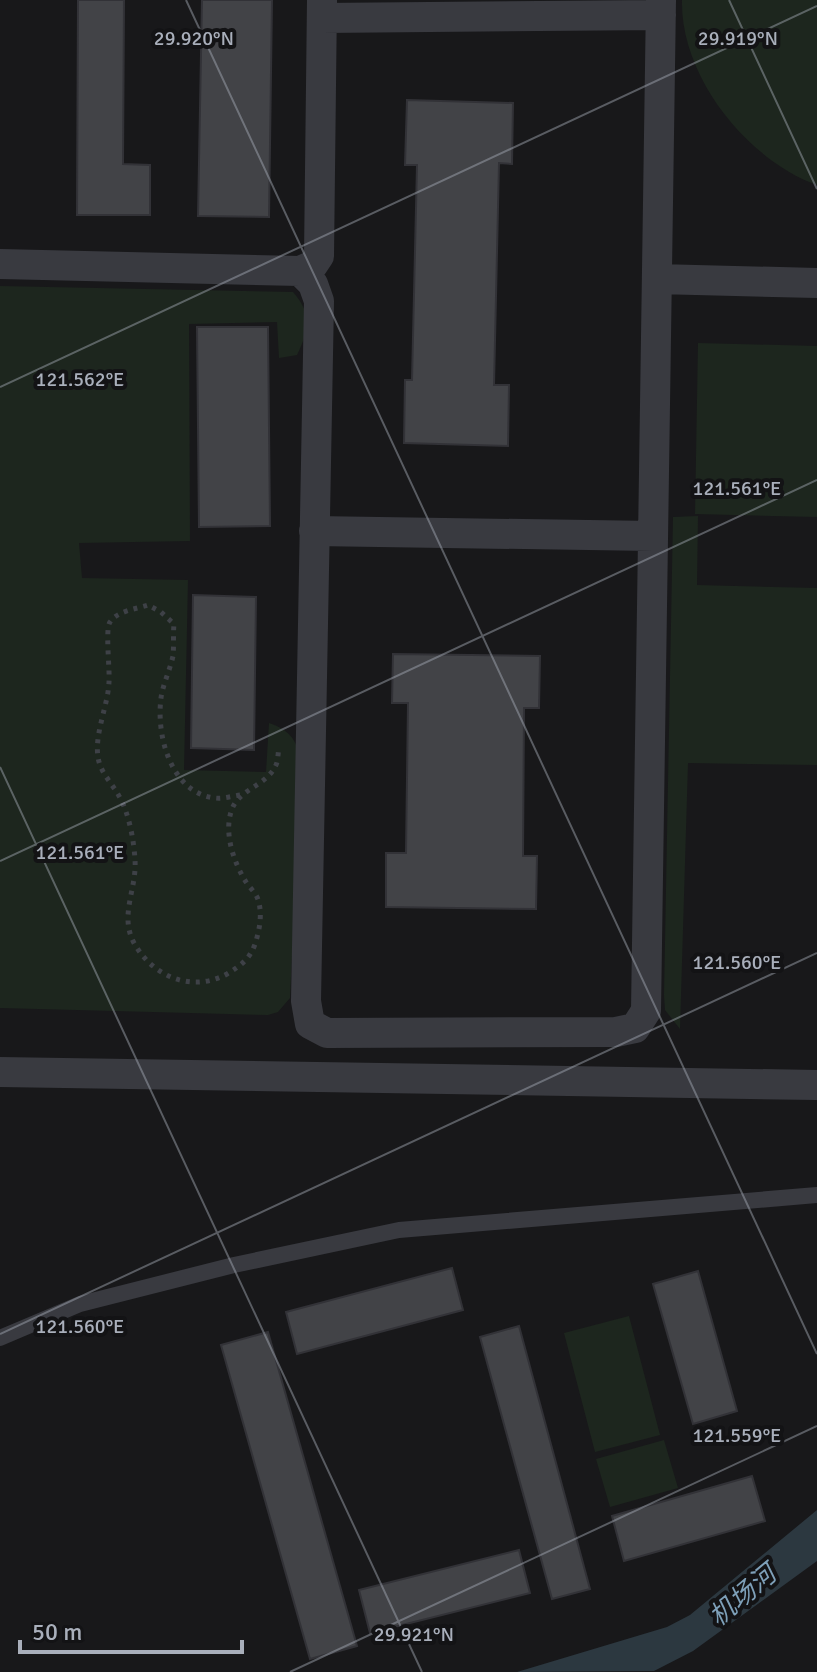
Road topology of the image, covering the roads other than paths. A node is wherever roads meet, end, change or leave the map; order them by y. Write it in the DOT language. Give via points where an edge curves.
graph roads {
  1 [pos="661,8"];
  2 [pos="322,9"];
  3 [pos="0,264"];
  4 [pos="300,271"];
  5 [pos="657,279"];
  6 [pos="817,283"];
  7 [pos="314,531"];
  8 [pos="653,536"];
  9 [pos="0,1072"];
  10 [pos="817,1085"];
  11 [pos="817,1195"];
  12 [pos="0,1338"];
  1 -- 2 [label="street"];
  1 -- 5 [label="street"];
  2 -- 4 [label="street" via="319,256"];
  3 -- 4 [label="street"];
  4 -- 7 [label="street" via="313,284 319,301"];
  5 -- 6 [label="street"];
  5 -- 8 [label="street"];
  7 -- 8 [label="street"];
  7 -- 8 [label="street" via="306,1001 310,1024 327,1033 635,1028 646,1011"];
  9 -- 10 [label="street"];
  11 -- 12 [label="lane" via="399,1230 80,1304"];
}
